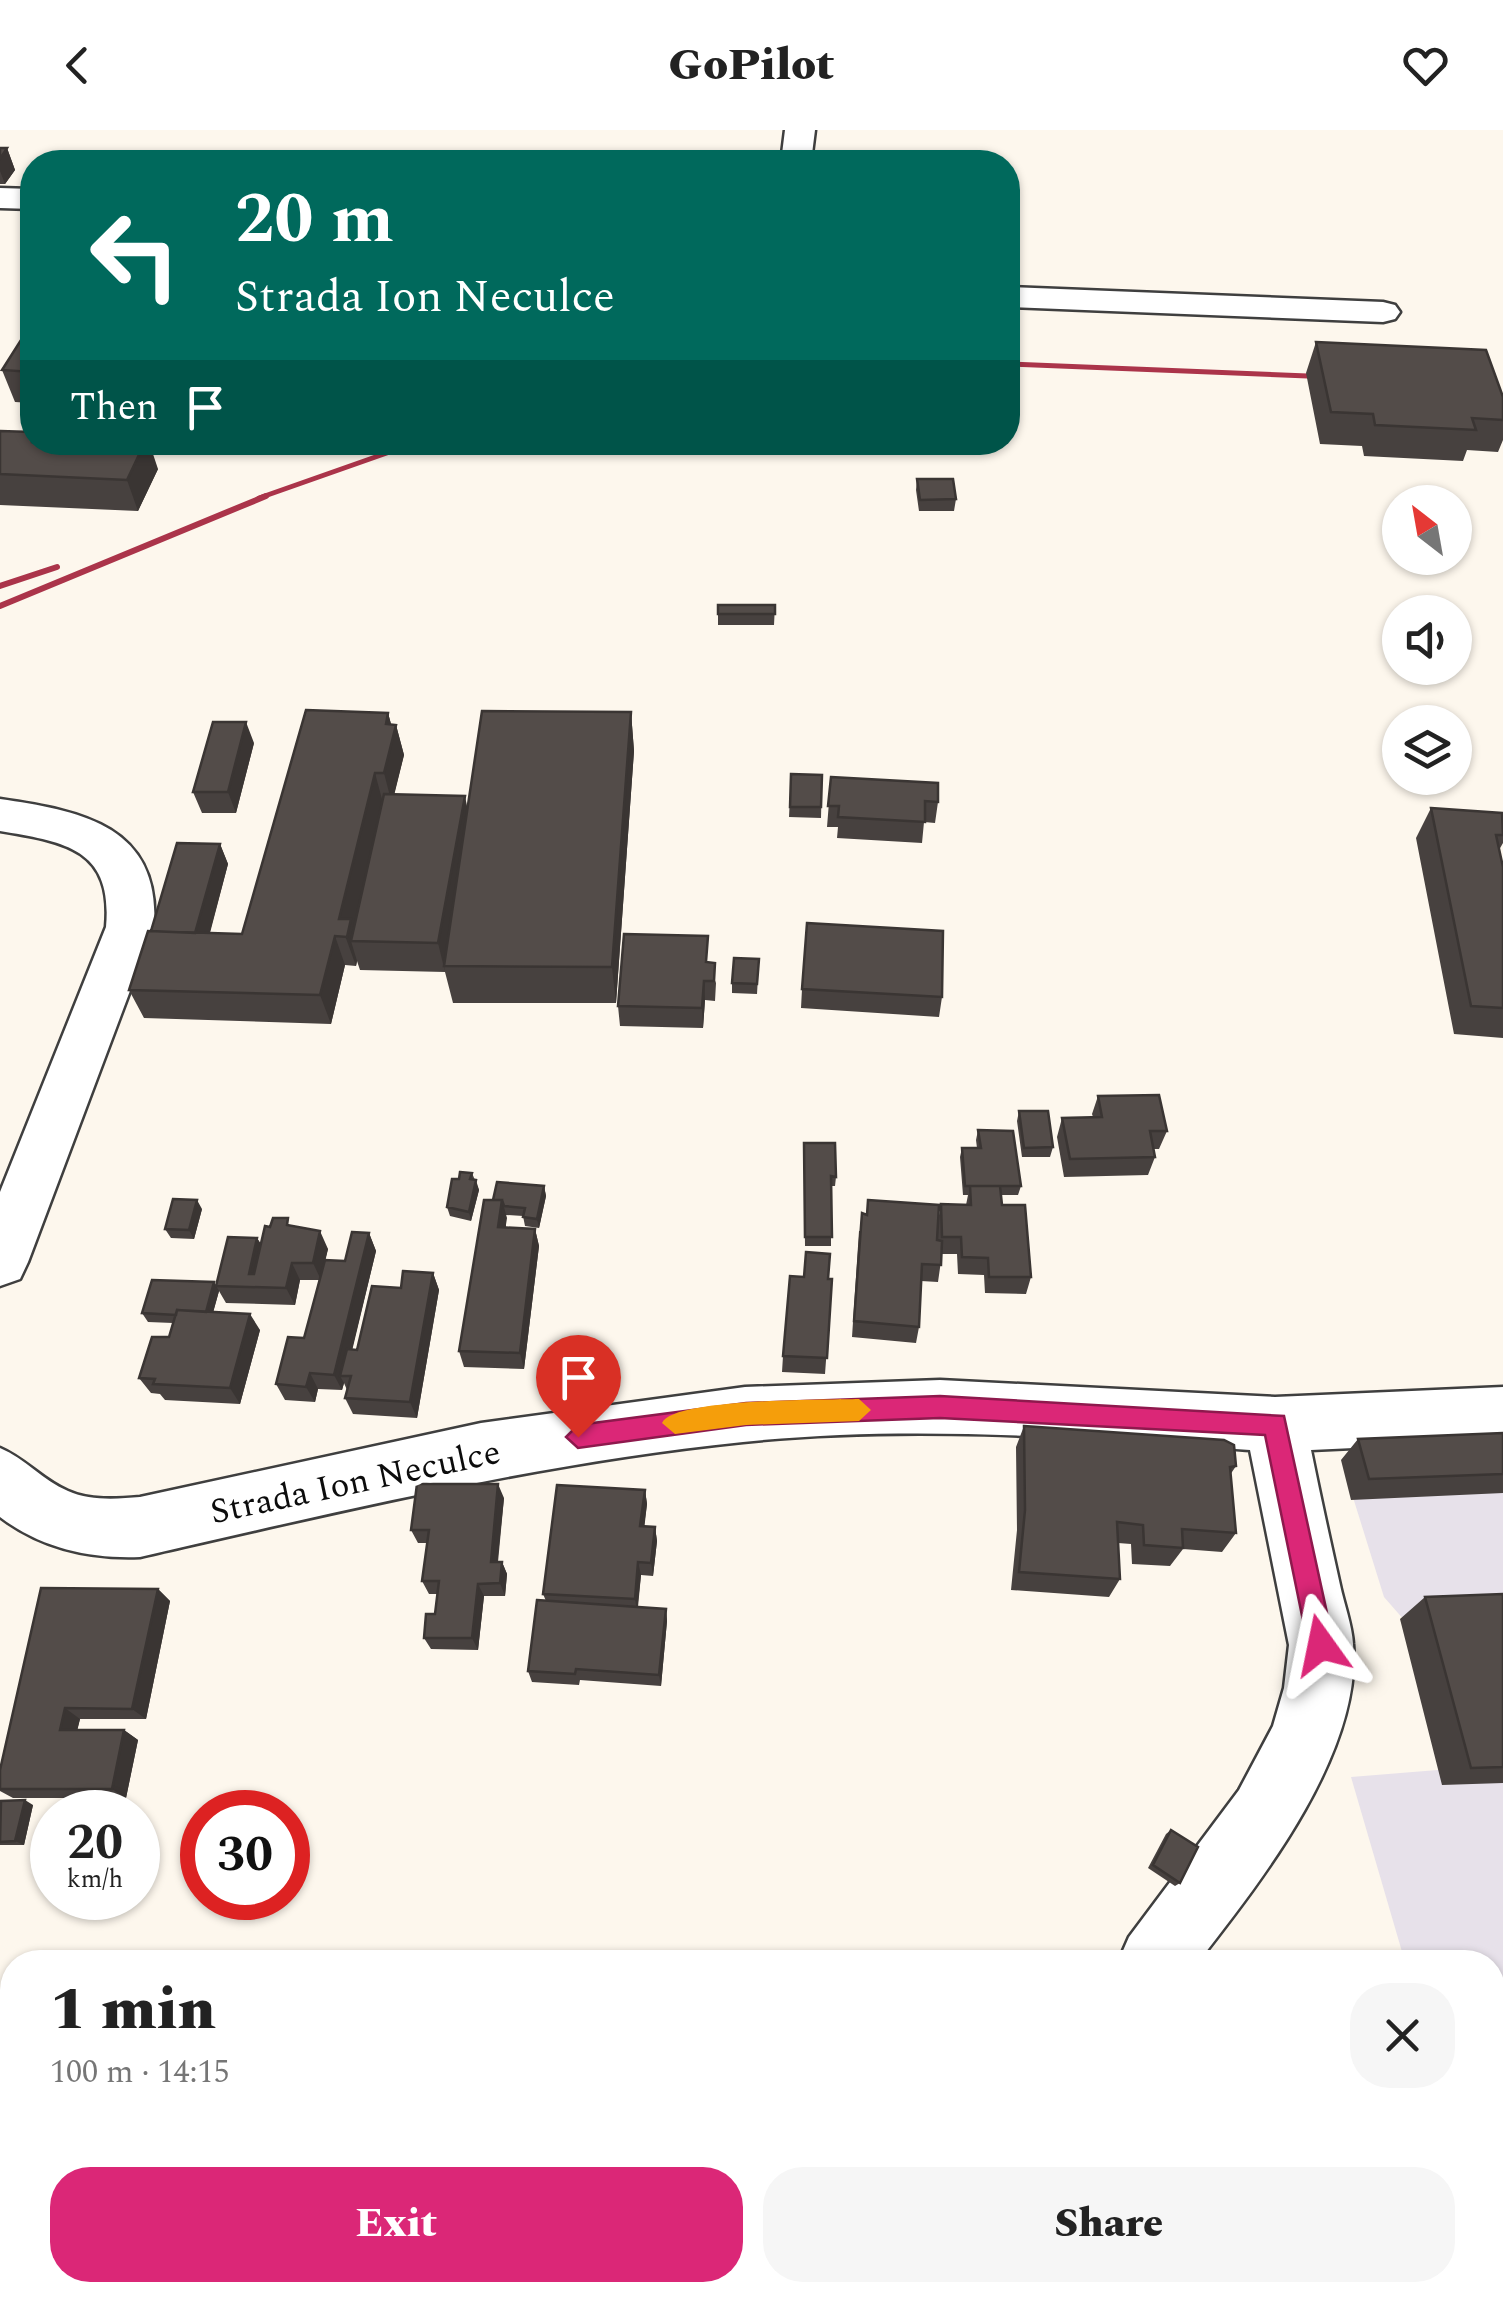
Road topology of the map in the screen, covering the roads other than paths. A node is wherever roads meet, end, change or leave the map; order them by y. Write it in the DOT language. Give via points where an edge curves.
graph roads {
  1 [pos="1020,297"];
  2 [pos="1383,312"];
  3 [pos="0,815"];
  4 [pos="0,1262"];
  5 [pos="1503,1414"];
  6 [pos="1276,1424"];
  7 [pos="0,1477"];
  8 [pos="1163,1950"];
  1 -- 2 [label="street"];
  3 -- 4 [label="street" via="62,826 100,842 125,868 135,904"];
  5 -- 6 [label="street, Strada Ion Neculce"];
  6 -- 7 [label="street, Strada Ion Neculce" via="940,1407 746,1414 481,1451 99,1531 53,1517"];
  6 -- 8 [label="street" via="1321,1645 1322,1682 1295,1754 1253,1829"];
}
